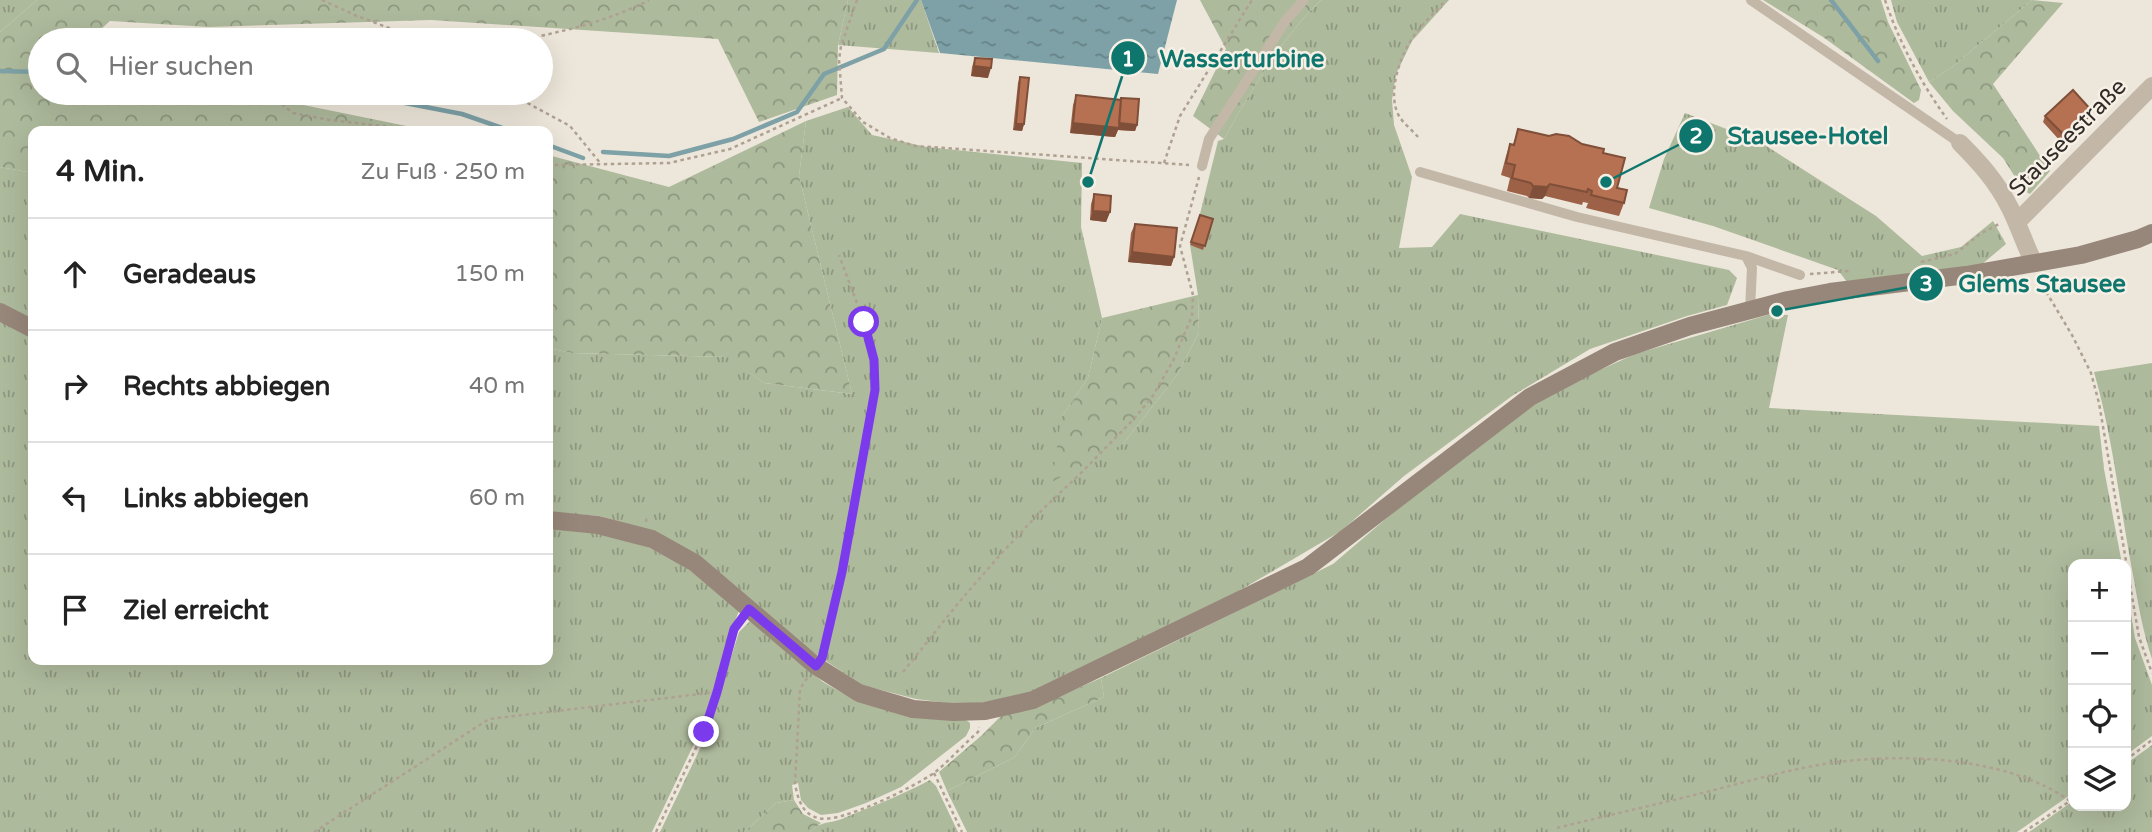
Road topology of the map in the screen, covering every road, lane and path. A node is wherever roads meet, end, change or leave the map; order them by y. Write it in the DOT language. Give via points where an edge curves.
graph roads {
  1 [pos="322,0"];
  2 [pos="649,0"];
  3 [pos="857,0"];
  4 [pos="1252,0"];
  5 [pos="1304,0"];
  6 [pos="1446,0"];
  7 [pos="1751,0"];
  8 [pos="1885,0"];
  9 [pos="388,28"];
  10 [pos="553,33"];
  11 [pos="2152,86"];
  12 [pos="842,98"];
  13 [pos="283,105"];
  14 [pos="531,105"];
  15 [pos="383,126"];
  16 [pos="1418,137"];
  17 [pos="1960,143"];
  18 [pos="1164,163"];
  19 [pos="553,164"];
  20 [pos="601,164"];
  21 [pos="1202,166"];
  22 [pos="1420,172"];
  23 [pos="2017,222"];
  24 [pos="2152,233"];
  25 [pos="839,255"];
  26 [pos="1746,256"];
  27 [pos="1920,263"];
  28 [pos="2034,263"];
  29 [pos="1855,271"];
  30 [pos="1800,275"];
  31 [pos="1750,310"];
  32 [pos="0,312"];
  33 [pos="28,327"];
  34 [pos="553,520"];
  35 [pos="749,609"];
  36 [pos="816,666"];
  37 [pos="903,672"];
  38 [pos="2152,673"];
  39 [pos="717,692"];
  40 [pos="985,711"];
  41 [pos="2152,740"];
  42 [pos="2131,756"];
  43 [pos="933,773"];
  44 [pos="2068,798"];
  45 [pos="2068,803"];
  46 [pos="1557,828"];
  47 [pos="314,832"];
  48 [pos="656,832"];
  49 [pos="962,832"];
  50 [pos="2024,832"];
  1 -- 9 [label="path"];
  2 -- 10 [label="path"];
  3 -- 12 [label="path" via="841,46"];
  4 -- 18 [label="path" via="1180,116"];
  5 -- 21 [label="lane" via="1209,138"];
  6 -- 16 [label="path" via="1416,32 1398,74 1394,96 1399,116"];
  7 -- 17 [label="lane"];
  8 -- 17 [label="path" via="1921,78"];
  11 -- 23 [label="street, Stauseestraße"];
  12 -- 18 [label="path" via="863,122 915,146"];
  12 -- 20 [label="path" via="730,149 669,163"];
  13 -- 15 [label="path" via="293,113"];
  14 -- 20 [label="path" via="570,126"];
  17 -- 23 [label="street" via="1989,172"];
  18 -- 21 [label="path"];
  19 -- 20 [label="path"];
  21 -- 37 [label="path" via="1180,246 1193,295 1192,316 1152,397 1000,555"];
  22 -- 26 [label="lane" via="1577,217"];
  23 -- 27 [label="path" via="1999,224 1955,254"];
  23 -- 28 [label="street"];
  24 -- 28 [label="street" via="2081,255"];
  25 -- 36 [label="path" via="864,322 874,360 875,390 842,572 822,658"];
  26 -- 30 [label="lane"];
  26 -- 31 [label="lane" via="1752,268"];
  28 -- 31 [label="street" via="1830,292"];
  28 -- 38 [label="path" via="2091,373 2139,637"];
  29 -- 30 [label="path"];
  31 -- 40 [label="street" via="1615,352 1531,397 1308,566 1033,700"];
  32 -- 33 [label="street"];
  34 -- 35 [label="street" via="598,525 652,539 695,563"];
  35 -- 36 [label="street"];
  35 -- 39 [label="path" via="734,629"];
  36 -- 40 [label="street" via="859,693 913,709"];
  36 -- 43 [label="path" via="800,689 795,785 806,811 819,819 838,818"];
  39 -- 47 [label="path" via="489,719"];
  39 -- 48 [label="path" via="704,732"];
  40 -- 43 [label="path" via="978,732"];
  41 -- 42 [label="path"];
  43 -- 49 [label="path"];
  44 -- 46 [label="path" via="2002,771 1948,761 1838,762"];
  45 -- 50 [label="path"];
}
